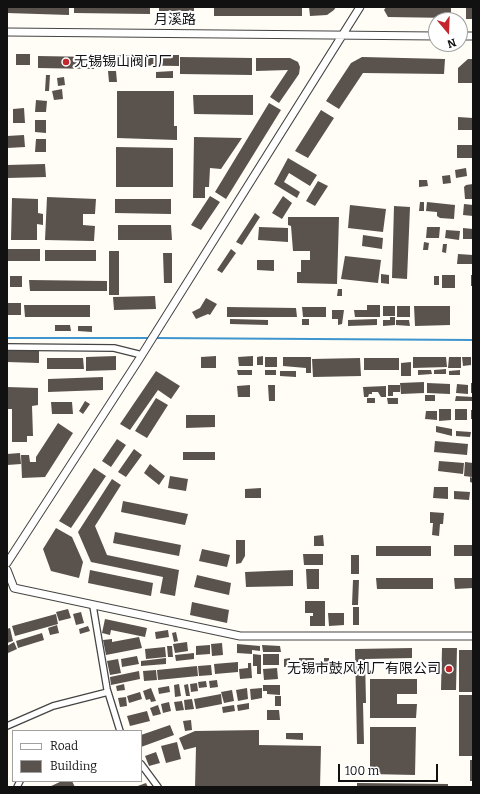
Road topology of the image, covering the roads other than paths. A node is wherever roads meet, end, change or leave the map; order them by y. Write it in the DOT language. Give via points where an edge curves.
graph roads {
  1 [pos="360,7"];
  2 [pos="7,32"];
  3 [pos="342,35"];
  4 [pos="428,36"];
  5 [pos="7,347"];
  6 [pos="142,355"];
  7 [pos="7,563"];
  8 [pos="7,570"];
  9 [pos="93,606"];
  10 [pos="473,636"];
  11 [pos="108,692"];
  12 [pos="7,726"];
  13 [pos="120,730"];
  14 [pos="142,765"];
  15 [pos="158,787"];
  1 -- 3 [label="street"];
  2 -- 3 [label="street, 月溪路"];
  3 -- 4 [label="street, 月溪路"];
  3 -- 6 [label="street"];
  5 -- 6 [label="street" via="114,348"];
  6 -- 7 [label="street"];
  8 -- 9 [label="street" via="14,588"];
  9 -- 10 [label="street" via="240,636"];
  9 -- 11 [label="street"];
  11 -- 12 [label="street" via="53,706"];
  11 -- 13 [label="street"];
  14 -- 15 [label="street"];
}
